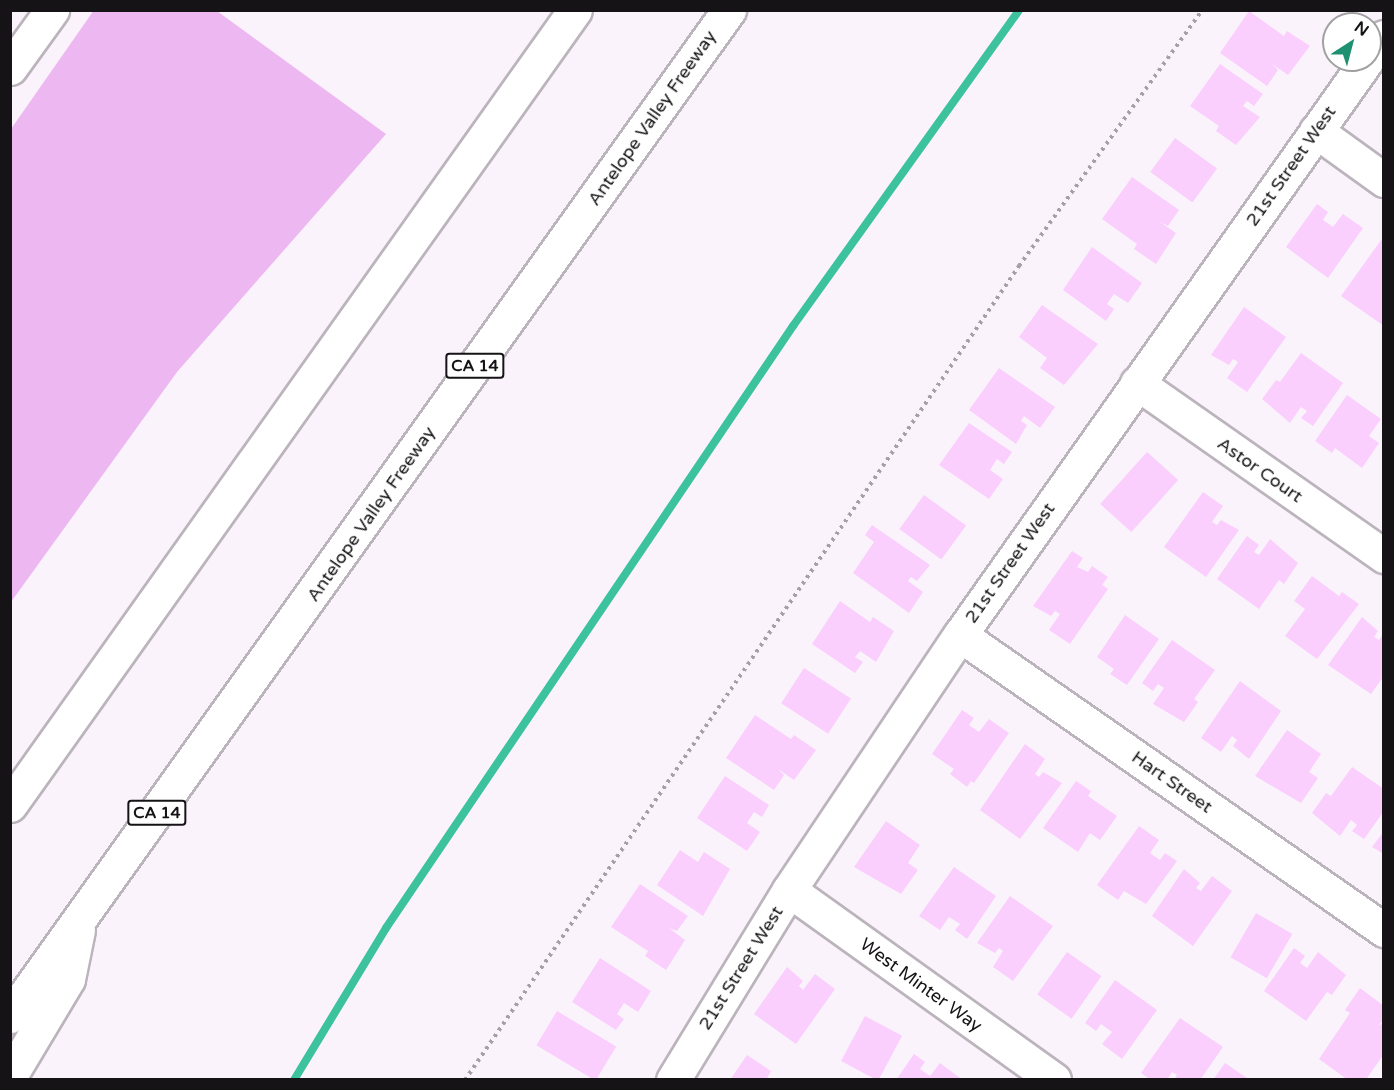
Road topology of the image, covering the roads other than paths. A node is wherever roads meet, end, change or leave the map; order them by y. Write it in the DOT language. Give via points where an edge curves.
graph roads {
  1 [pos="52,10"];
  2 [pos="575,10"];
  3 [pos="729,10"];
  4 [pos="10,68"];
  5 [pos="1358,72"];
  6 [pos="1316,131"];
  7 [pos="1383,180"];
  8 [pos="1137,383"];
  9 [pos="1383,556"];
  10 [pos="960,635"];
  11 [pos="10,805"];
  12 [pos="789,890"];
  13 [pos="80,920"];
  14 [pos="1383,930"];
  15 [pos="10,1016"];
  16 [pos="10,1076"];
  17 [pos="673,1080"];
  18 [pos="1054,1080"];
  1 -- 4 [label="main road"];
  2 -- 11 [label="main road"];
  3 -- 13 [label="main road, Antelope Valley Freeway / CA 14"];
  5 -- 6 [label="main road, 21st Street West"];
  6 -- 7 [label="main road"];
  6 -- 8 [label="main road, 21st Street West"];
  8 -- 9 [label="main road, Astor Court"];
  8 -- 10 [label="main road, 21st Street West"];
  10 -- 12 [label="main road, 21st Street West"];
  10 -- 14 [label="main road, Hart Street"];
  12 -- 17 [label="main road, 21st Street West"];
  12 -- 18 [label="main road, West Minter Way"];
  13 -- 15 [label="main road, Antelope Valley Freeway / CA 14"];
  13 -- 16 [label="main road" via="68,979"];
}
